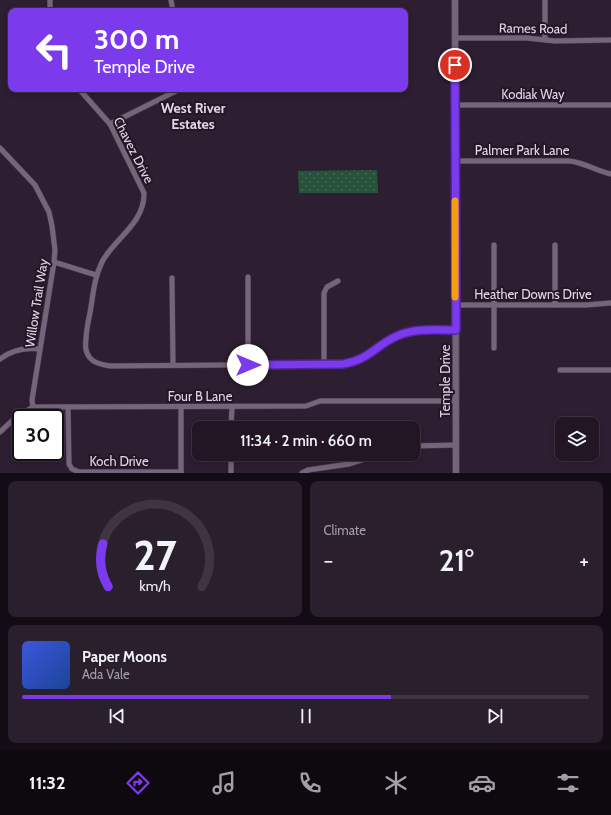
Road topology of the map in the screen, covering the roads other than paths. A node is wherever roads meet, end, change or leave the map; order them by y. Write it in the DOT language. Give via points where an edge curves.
graph roads {
  1 [pos="455,0"];
  2 [pos="545,0"];
  3 [pos="455,38"];
  4 [pos="545,40"];
  5 [pos="611,40"];
  6 [pos="82,92"];
  7 [pos="174,92"];
  8 [pos="455,105"];
  9 [pos="611,105"];
  10 [pos="110,124"];
  11 [pos="0,148"];
  12 [pos="455,161"];
  13 [pos="611,174"];
  14 [pos="494,245"];
  15 [pos="555,245"];
  16 [pos="54,262"];
  17 [pos="96,275"];
  18 [pos="248,277"];
  19 [pos="172,278"];
  20 [pos="338,281"];
  21 [pos="611,304"];
  22 [pos="455,305"];
  23 [pos="494,305"];
  24 [pos="555,305"];
  25 [pos="456,330"];
  26 [pos="494,348"];
  27 [pos="40,349"];
  28 [pos="0,360"];
  29 [pos="324,364"];
  30 [pos="173,365"];
  31 [pos="248,365"];
  32 [pos="560,370"];
  33 [pos="611,370"];
  34 [pos="456,401"];
  35 [pos="232,406"];
  36 [pos="33,407"];
  37 [pos="181,407"];
  38 [pos="68,408"];
  39 [pos="231,421"];
  40 [pos="0,432"];
  41 [pos="456,445"];
  42 [pos="420,446"];
  43 [pos="231,461"];
  44 [pos="358,461"];
  45 [pos="181,472"];
  46 [pos="231,473"];
  47 [pos="302,473"];
  48 [pos="456,473"];
  1 -- 3 [label="street, Temple Drive"];
  2 -- 4 [label="street"];
  3 -- 4 [label="street, Rames Road"];
  3 -- 8 [label="street, Temple Drive"];
  4 -- 5 [label="street, Rames Road"];
  6 -- 10 [label="street, Chavez Drive"];
  7 -- 10 [label="street"];
  8 -- 9 [label="street, Kodiak Way"];
  8 -- 12 [label="street, Temple Drive"];
  10 -- 17 [label="street, Chavez Drive" via="142,187 144,197 137,218 110,249"];
  11 -- 16 [label="street, Willow Trail Way" via="40,192 51,219"];
  12 -- 13 [label="street, Palmer Park Lane" via="569,161"];
  12 -- 22 [label="street, Temple Drive"];
  14 -- 23 [label="street"];
  15 -- 24 [label="street"];
  16 -- 17 [label="street"];
  16 -- 27 [label="street, Willow Trail Way"];
  17 -- 30 [label="street, Chavez Drive" via="86,340 90,359 110,366"];
  18 -- 31 [label="street"];
  19 -- 30 [label="street"];
  20 -- 29 [label="street" via="324,293"];
  21 -- 24 [label="street, Heather Downs Drive"];
  22 -- 23 [label="street, Heather Downs Drive"];
  22 -- 25 [label="street, Temple Drive"];
  23 -- 24 [label="street, Heather Downs Drive"];
  23 -- 26 [label="street"];
  25 -- 29 [label="street" via="421,330 406,333 392,338 358,361"];
  25 -- 34 [label="street, Temple Drive"];
  27 -- 28 [label="street" via="17,350"];
  27 -- 36 [label="street, Willow Trail Way"];
  29 -- 31 [label="street"];
  30 -- 31 [label="street"];
  32 -- 33 [label="street"];
  34 -- 35 [label="street, Four B Lane" via="323,401 306,406"];
  34 -- 41 [label="street, Temple Drive"];
  35 -- 37 [label="street, Four B Lane"];
  35 -- 39 [label="street"];
  36 -- 38 [label="street, Four B Lane"];
  36 -- 40 [label="street" via="15,418"];
  37 -- 38 [label="street, Four B Lane"];
  37 -- 45 [label="street"];
  38 -- 45 [label="street, Koch Drive" via="69,464 73,470"];
  41 -- 42 [label="street"];
  41 -- 48 [label="street, Temple Drive"];
  43 -- 46 [label="street"];
  44 -- 47 [label="street"];
}
